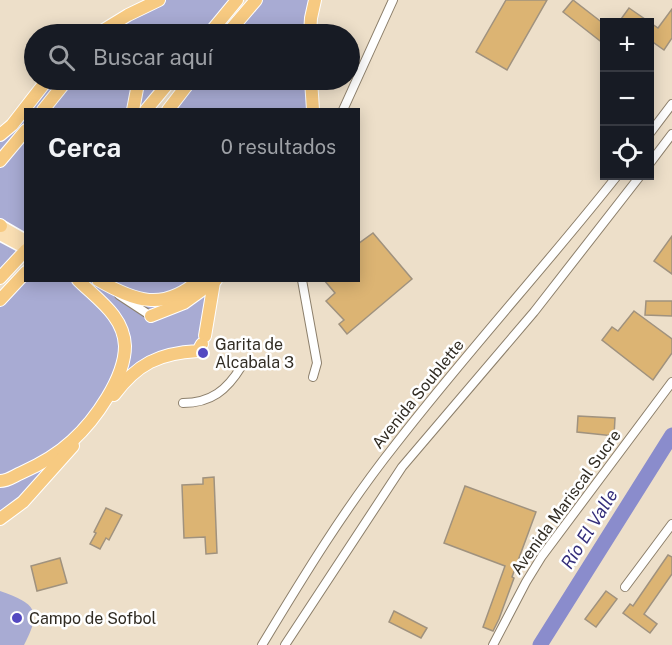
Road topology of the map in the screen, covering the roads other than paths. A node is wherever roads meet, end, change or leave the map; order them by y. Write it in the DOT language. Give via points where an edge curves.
graph roads {
  1 [pos="159,0"];
  2 [pos="237,0"];
  3 [pos="256,0"];
  4 [pos="315,0"];
  5 [pos="393,0"];
  6 [pos="113,24"];
  7 [pos="217,24"];
  8 [pos="236,24"];
  9 [pos="311,24"];
  10 [pos="360,73"];
  11 [pos="39,90"];
  12 [pos="60,90"];
  13 [pos="137,90"];
  14 [pos="163,90"];
  15 [pos="183,90"];
  16 [pos="312,90"];
  17 [pos="352,90"];
  18 [pos="672,104"];
  19 [pos="25,108"];
  20 [pos="45,108"];
  21 [pos="133,108"];
  22 [pos="149,108"];
  23 [pos="170,108"];
  24 [pos="313,108"];
  25 [pos="344,108"];
  26 [pos="24,110"];
  27 [pos="654,128"];
  28 [pos="24,132"];
  29 [pos="672,134"];
  30 [pos="0,135"];
  31 [pos="654,158"];
  32 [pos="0,161"];
  33 [pos="614,180"];
  34 [pos="637,180"];
  35 [pos="1,228"];
  36 [pos="24,239"];
  37 [pos="24,248"];
  38 [pos="24,252"];
  39 [pos="24,274"];
  40 [pos="0,278"];
  41 [pos="80,282"];
  42 [pos="100,282"];
  43 [pos="101,282"];
  44 [pos="196,282"];
  45 [pos="214,282"];
  46 [pos="215,282"];
  47 [pos="302,282"];
  48 [pos="0,300"];
  49 [pos="151,316"];
  50 [pos="228,362"];
  51 [pos="313,377"];
  52 [pos="672,382"];
  53 [pos="183,403"];
  54 [pos="0,481"];
  55 [pos="0,519"];
  56 [pos="672,524"];
  57 [pos="625,587"];
  58 [pos="262,645"];
  59 [pos="285,645"];
  60 [pos="494,645"];
  1 -- 6 [label="highway"];
  2 -- 7 [label="highway"];
  3 -- 8 [label="highway"];
  4 -- 9 [label="highway"];
  5 -- 10 [label="street"];
  11 -- 19 [label="highway"];
  12 -- 20 [label="highway"];
  13 -- 21 [label="highway"];
  14 -- 22 [label="highway"];
  15 -- 23 [label="highway"];
  16 -- 24 [label="highway"];
  17 -- 25 [label="street"];
  18 -- 27 [label="street"];
  26 -- 30 [label="highway"];
  28 -- 32 [label="highway"];
  29 -- 31 [label="street"];
  33 -- 58 [label="street, Avenida Soublette" via="395,445 328,537"];
  34 -- 59 [label="street" via="534,312 402,467"];
  35 -- 36 [label="main road"];
  35 -- 37 [label="main road"];
  38 -- 40 [label="highway"];
  39 -- 48 [label="highway"];
  41 -- 54 [label="highway" via="115,315 121,330 125,345 116,381 95,416 72,442 36,467"];
  42 -- 49 [label="street"];
  43 -- 44 [label="highway" via="134,298 148,299 177,297"];
  45 -- 49 [label="highway" via="184,303"];
  46 -- 55 [label="highway" via="202,344 160,357 135,371 57,465 14,510"];
  47 -- 51 [label="street" via="317,363"];
  50 -- 53 [label="street" via="241,367 226,388 203,402"];
  52 -- 60 [label="street, Avenida Mariscal Sucre" via="542,556"];
  56 -- 57 [label="street"];
}
